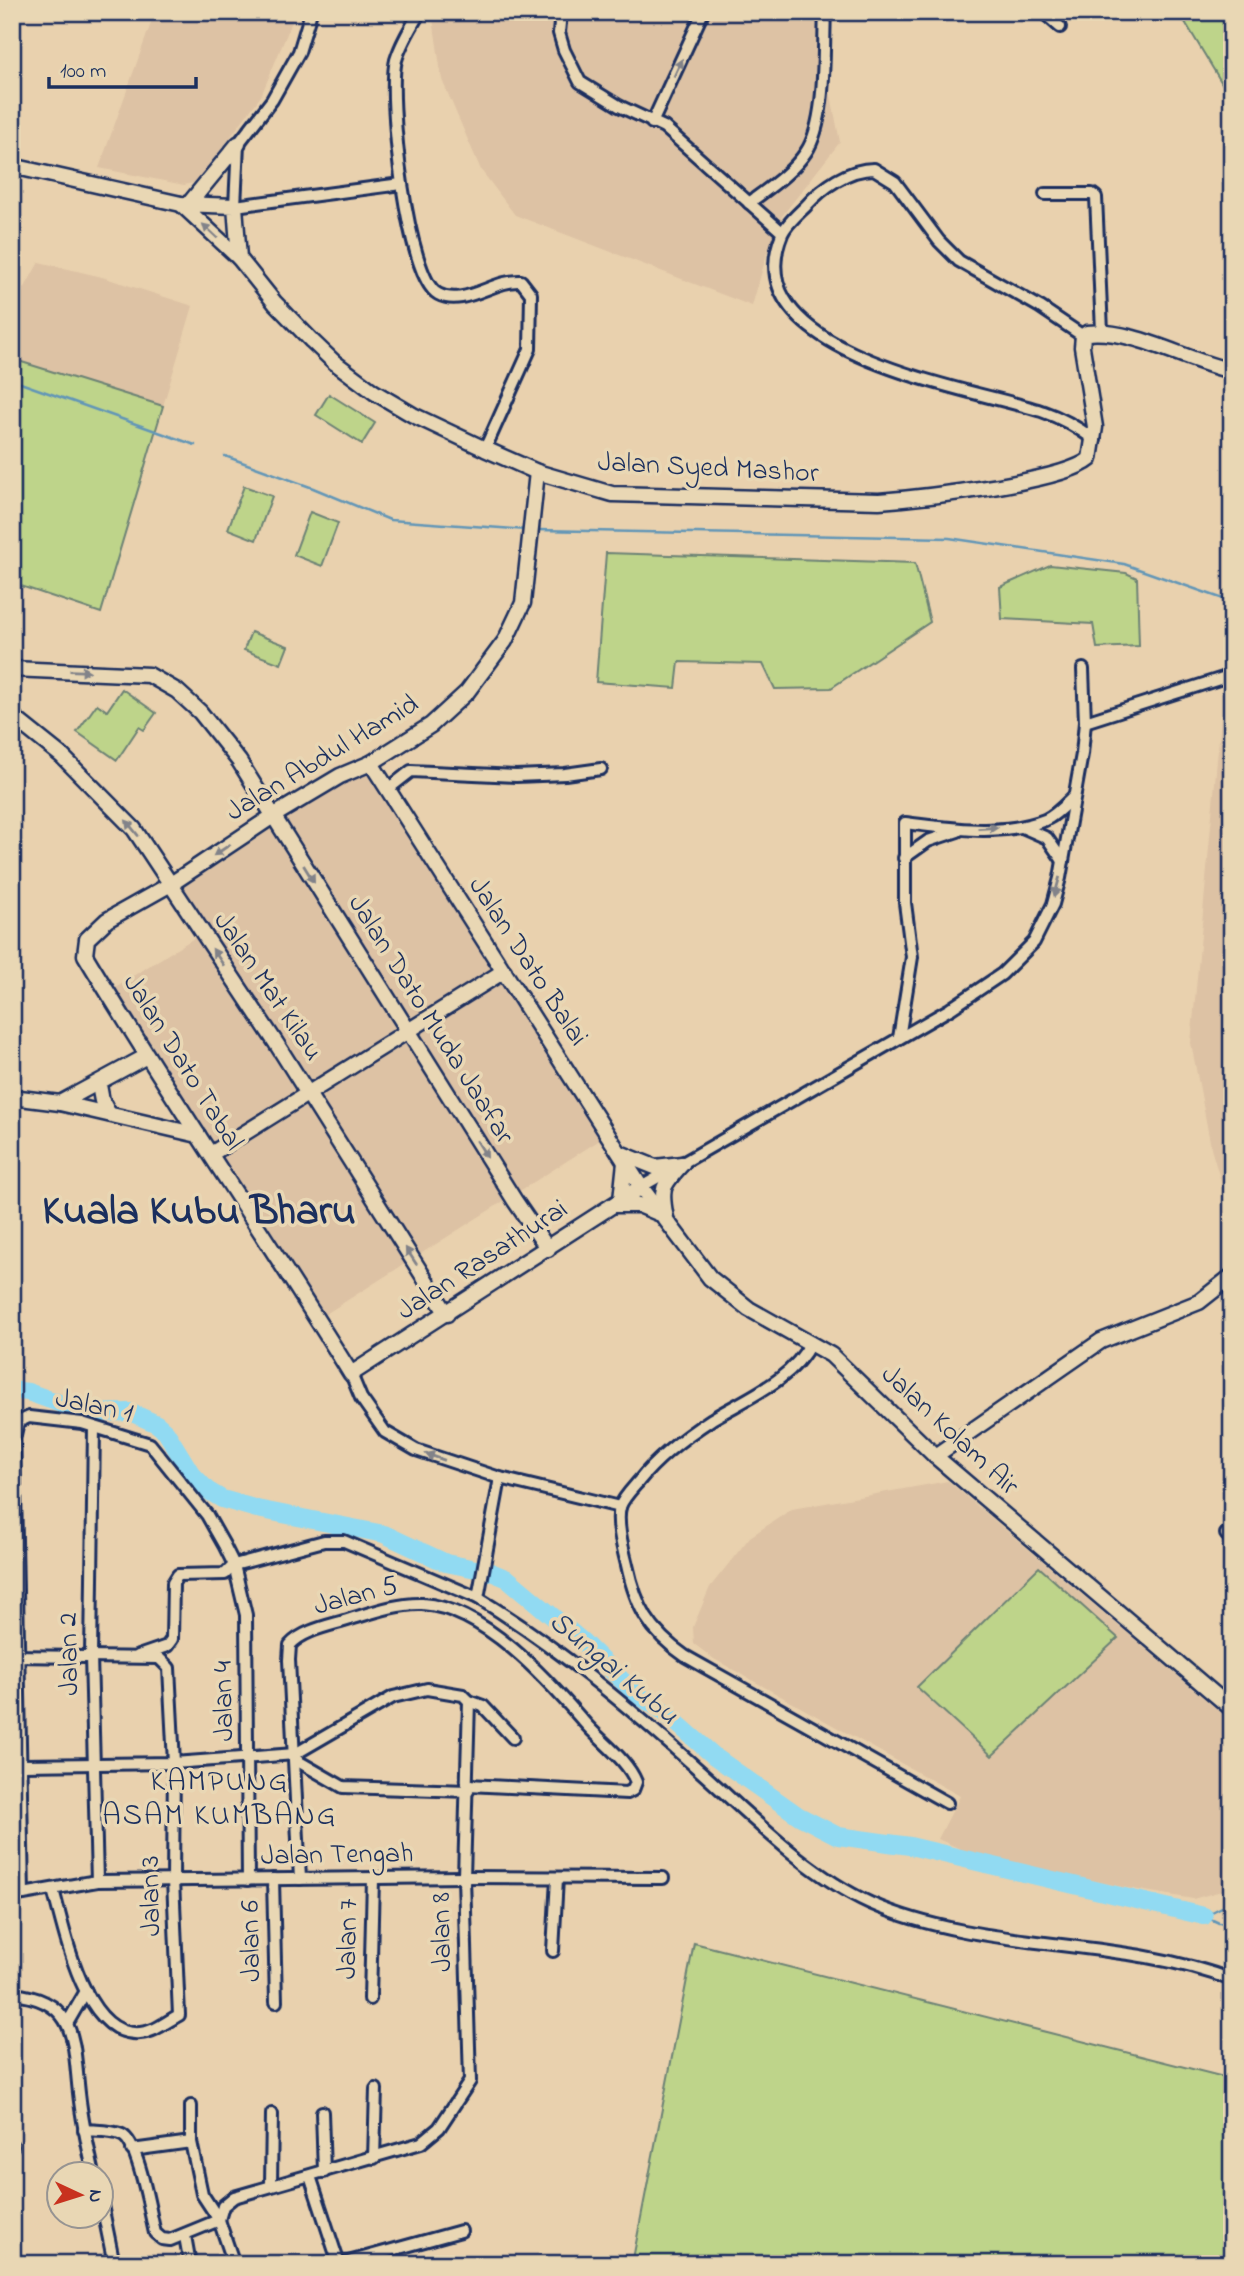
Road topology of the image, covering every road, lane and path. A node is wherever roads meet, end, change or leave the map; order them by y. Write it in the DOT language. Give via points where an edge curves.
graph roads {
  1 [pos="311,12"];
  2 [pos="420,12"];
  3 [pos="561,12"];
  4 [pos="703,12"];
  5 [pos="825,12"];
  6 [pos="1043,12"];
  7 [pos="1060,27"];
  8 [pos="652,123"];
  9 [pos="238,144"];
  10 [pos="12,166"];
  11 [pos="401,184"];
  12 [pos="1045,194"];
  13 [pos="749,203"];
  14 [pos="185,204"];
  15 [pos="235,206"];
  16 [pos="782,232"];
  17 [pos="239,258"];
  18 [pos="1102,331"];
  19 [pos="1083,336"];
  20 [pos="1232,371"];
  21 [pos="1095,440"];
  22 [pos="485,449"];
  23 [pos="537,472"];
  24 [pos="12,669"];
  25 [pos="1083,669"];
  26 [pos="1232,675"];
  27 [pos="12,716"];
  28 [pos="1085,722"];
  29 [pos="371,764"];
  30 [pos="601,769"];
  31 [pos="388,789"];
  32 [pos="1074,796"];
  33 [pos="273,816"];
  34 [pos="1022,827"];
  35 [pos="965,829"];
  36 [pos="904,858"];
  37 [pos="1063,861"];
  38 [pos="171,884"];
  39 [pos="85,955"];
  40 [pos="504,971"];
  41 [pos="407,1031"];
  42 [pos="132,1034"];
  43 [pos="899,1038"];
  44 [pos="145,1057"];
  45 [pos="120,1071"];
  46 [pos="99,1085"];
  47 [pos="309,1095"];
  48 [pos="12,1097"];
  49 [pos="60,1103"];
  50 [pos="109,1114"];
  51 [pos="198,1135"];
  52 [pos="211,1154"];
  53 [pos="622,1157"];
  54 [pos="682,1164"];
  55 [pos="641,1187"];
  56 [pos="618,1203"];
  57 [pos="659,1213"];
  58 [pos="668,1226"];
  59 [pos="548,1249"];
  60 [pos="1232,1276"];
  61 [pos="447,1314"];
  62 [pos="811,1342"];
  63 [pos="351,1374"];
  64 [pos="94,1427"];
  65 [pos="935,1456"];
  66 [pos="500,1478"];
  67 [pos="621,1507"];
  68 [pos="234,1565"];
  69 [pos="478,1598"];
  70 [pos="16,1656"];
  71 [pos="91,1656"];
  72 [pos="138,1656"];
  73 [pos="469,1701"];
  74 [pos="1232,1709"];
  75 [pos="513,1738"];
  76 [pos="249,1757"];
  77 [pos="295,1757"];
  78 [pos="94,1763"];
  79 [pos="174,1763"];
  80 [pos="22,1765"];
  81 [pos="468,1788"];
  82 [pos="947,1803"];
  83 [pos="464,1877"];
  84 [pos="557,1878"];
  85 [pos="663,1878"];
  86 [pos="273,1879"];
  87 [pos="300,1879"];
  88 [pos="373,1879"];
  89 [pos="173,1880"];
  90 [pos="97,1881"];
  91 [pos="248,1881"];
  92 [pos="53,1890"];
  93 [pos="18,1895"];
  94 [pos="554,1951"];
  95 [pos="1232,1980"];
  96 [pos="86,1991"];
  97 [pos="12,1994"];
  98 [pos="370,1999"];
  99 [pos="276,2002"];
  100 [pos="68,2022"];
  101 [pos="376,2089"];
  102 [pos="191,2106"];
  103 [pos="322,2112"];
  104 [pos="272,2114"];
  105 [pos="84,2130"];
  106 [pos="191,2142"];
  107 [pos="132,2150"];
  108 [pos="374,2158"];
  109 [pos="91,2160"];
  110 [pos="324,2172"];
  111 [pos="310,2176"];
  112 [pos="271,2184"];
  113 [pos="219,2220"];
  114 [pos="107,2230"];
  115 [pos="461,2231"];
  116 [pos="185,2236"];
  117 [pos="114,2264"];
  118 [pos="190,2264"];
  119 [pos="234,2264"];
  120 [pos="340,2264"];
  1 -- 9 [label="street" via="299,52 272,100"];
  2 -- 11 [label="street" via="396,61 393,82"];
  3 -- 8 [label="street" via="559,33 574,74 590,89"];
  8 -- 4 [label="street, one-way"];
  5 -- 13 [label="street" via="820,98 812,142 795,166"];
  6 -- 7 [label="street"];
  8 -- 13 [label="street" via="673,134"];
  9 -- 14 [label="street"];
  9 -- 15 [label="street"];
  10 -- 14 [label="street"];
  11 -- 15 [label="street"];
  11 -- 22 [label="street" via="422,275 431,289 463,297 515,281 527,285 531,294 530,349"];
  12 -- 18 [label="street" via="1096,197"];
  13 -- 16 [label="street"];
  14 -- 15 [label="street"];
  17 -- 14 [label="street, Jalan Syed Mashor, one-way"];
  15 -- 17 [label="street"];
  16 -- 19 [label="street" via="812,200 847,174 874,170 895,182 958,261"];
  16 -- 21 [label="street" via="776,256 777,282 796,314 837,345 881,367 1046,413"];
  17 -- 22 [label="street, Jalan Syed Mashor" via="275,303 334,362 413,415"];
  18 -- 19 [label="street"];
  18 -- 20 [label="street"];
  19 -- 21 [label="street"];
  21 -- 23 [label="street, Jalan Syed Mashor" via="1090,459 1065,473 878,501 612,494"];
  22 -- 23 [label="street, Jalan Syed Mashor"];
  23 -- 29 [label="street, Jalan Abdul Hamid" via="523,603 505,641 481,676 431,725"];
  24 -- 33 [label="street, Jalan Dato Muda Jaafar, one-way" via="138,673 164,683 201,712"];
  25 -- 28 [label="street"];
  26 -- 28 [label="street"];
  38 -- 27 [label="street, Jalan Mat Kilau, one-way" via="111,804 62,755"];
  28 -- 32 [label="street"];
  29 -- 31 [label="street, Jalan Dato Balai"];
  29 -- 33 [label="street, Jalan Abdul Hamid" via="331,781"];
  30 -- 31 [label="street" via="516,776 411,771"];
  31 -- 40 [label="street, Jalan Dato Balai"];
  32 -- 34 [label="street" via="1046,819"];
  32 -- 37 [label="street"];
  33 -- 38 [label="street, Jalan Abdul Hamid, one-way"];
  33 -- 41 [label="street, Jalan Dato Muda Jaafar, one-way"];
  35 -- 34 [label="street, one-way"];
  34 -- 37 [label="street" via="1047,838"];
  35 -- 36 [label="street" via="928,841"];
  35 -- 36 [label="street" via="905,823"];
  36 -- 43 [label="street" via="912,957"];
  37 -- 43 [label="street, one-way" via="1044,926 1017,961 950,1009"];
  38 -- 39 [label="street, Jalan Abdul Hamid" via="92,931"];
  47 -- 38 [label="street, Jalan Mat Kilau, one-way"];
  39 -- 42 [label="street, Jalan Dato Tabal"];
  40 -- 41 [label="street"];
  40 -- 53 [label="street, Jalan Dato Balai"];
  41 -- 47 [label="street"];
  41 -- 59 [label="street, Jalan Dato Muda Jaafar, one-way"];
  42 -- 44 [label="street, Jalan Dato Tabal"];
  42 -- 45 [label="street"];
  43 -- 54 [label="street"];
  44 -- 45 [label="street"];
  44 -- 51 [label="street, Jalan Dato Tabal"];
  45 -- 46 [label="street"];
  46 -- 49 [label="street"];
  46 -- 50 [label="street"];
  47 -- 52 [label="street"];
  61 -- 47 [label="street, Jalan Mat Kilau, one-way"];
  48 -- 49 [label="street"];
  49 -- 50 [label="street"];
  50 -- 51 [label="street"];
  51 -- 52 [label="street, Jalan Dato Tabal"];
  52 -- 63 [label="street, Jalan Dato Tabal"];
  53 -- 54 [label="street" via="645,1165"];
  53 -- 55 [label="street, Jalan Dato Balai"];
  53 -- 56 [label="street"];
  54 -- 55 [label="street"];
  54 -- 58 [label="street" via="662,1191"];
  55 -- 56 [label="street, Jalan Rasathurai"];
  55 -- 57 [label="street, Jalan Kolam Air"];
  56 -- 57 [label="street"];
  56 -- 59 [label="street, Jalan Rasathurai"];
  57 -- 58 [label="street, Jalan Kolam Air"];
  58 -- 62 [label="street, Jalan Kolam Air" via="726,1293"];
  59 -- 61 [label="street, Jalan Rasathurai"];
  60 -- 65 [label="street" via="1199,1302 1101,1341"];
  61 -- 63 [label="street, Jalan Rasathurai"];
  62 -- 65 [label="street, Jalan Kolam Air" via="831,1355"];
  62 -- 67 [label="street" via="794,1367 694,1431 646,1471"];
  66 -- 63 [label="street, one-way" via="416,1450 385,1432 361,1398"];
  64 -- 68 [label="street, Jalan 1" via="142,1440 158,1450 207,1515"];
  64 -- 70 [label="street, Jalan 1" via="29,1417 15,1428"];
  64 -- 71 [label="street, Jalan 2"];
  65 -- 74 [label="street, Jalan Kolam Air"];
  66 -- 67 [label="street"];
  66 -- 69 [label="street"];
  67 -- 82 [label="street" via="624,1552 635,1597 661,1639"];
  68 -- 69 [label="street" via="324,1541 344,1541"];
  68 -- 72 [label="street" via="225,1574 178,1575 173,1583 172,1639 167,1646"];
  68 -- 76 [label="street, Jalan 4" via="246,1615"];
  69 -- 95 [label="street" via="569,1661 775,1837 852,1894 895,1912 954,1927 1170,1961"];
  70 -- 71 [label="street"];
  70 -- 80 [label="street, Jalan 1"];
  71 -- 72 [label="street"];
  71 -- 78 [label="street, Jalan 2"];
  72 -- 79 [label="street, Jalan 3" via="159,1658 169,1668"];
  73 -- 75 [label="street" via="483,1706"];
  73 -- 77 [label="street" via="454,1692 408,1691 354,1718"];
  73 -- 81 [label="street, Jalan 8"];
  76 -- 77 [label="street"];
  76 -- 79 [label="street"];
  76 -- 91 [label="street, Jalan 4"];
  77 -- 81 [label="street" via="343,1787"];
  77 -- 81 [label="street, Jalan 5" via="289,1660 293,1641 317,1629 422,1604 469,1620 536,1668 636,1782 627,1793"];
  77 -- 87 [label="street, Jalan 5"];
  78 -- 79 [label="street"];
  78 -- 80 [label="street"];
  78 -- 90 [label="street, Jalan 2"];
  79 -- 89 [label="street, Jalan 3"];
  80 -- 93 [label="street, Jalan 1"];
  81 -- 83 [label="street, Jalan 8"];
  83 -- 84 [label="street, Jalan Tengah"];
  83 -- 88 [label="street, Jalan Tengah"];
  83 -- 108 [label="street, Jalan 8" via="470,2081 439,2128 421,2143"];
  84 -- 85 [label="street, Jalan Tengah"];
  84 -- 94 [label="street"];
  86 -- 87 [label="street, Jalan Tengah"];
  86 -- 91 [label="street, Jalan Tengah"];
  86 -- 99 [label="street, Jalan 6"];
  87 -- 88 [label="street, Jalan Tengah"];
  88 -- 98 [label="street, Jalan 7"];
  89 -- 90 [label="street, Jalan Tengah"];
  89 -- 91 [label="street, Jalan Tengah"];
  89 -- 96 [label="street, Jalan 3" via="179,2015 151,2031 117,2030 101,2016"];
  90 -- 92 [label="street, Jalan Tengah"];
  92 -- 93 [label="street, Jalan Tengah"];
  92 -- 96 [label="street, Jalan 3"];
  96 -- 100 [label="street"];
  97 -- 100 [label="street" via="51,2004"];
  100 -- 105 [label="street" via="74,2038"];
  101 -- 108 [label="street"];
  102 -- 106 [label="street"];
  103 -- 110 [label="street"];
  104 -- 112 [label="street"];
  105 -- 107 [label="street" via="124,2135"];
  105 -- 109 [label="street"];
  106 -- 107 [label="street"];
  106 -- 113 [label="street" via="202,2194"];
  107 -- 116 [label="street" via="155,2232 162,2239"];
  108 -- 110 [label="street"];
  110 -- 111 [label="street"];
  111 -- 112 [label="street"];
  111 -- 120 [label="street"];
  112 -- 113 [label="street" via="228,2200"];
  113 -- 116 [label="street"];
  113 -- 119 [label="street"];
  114 -- 117 [label="street"];
  115 -- 120 [label="street"];
  116 -- 118 [label="street"];
}
